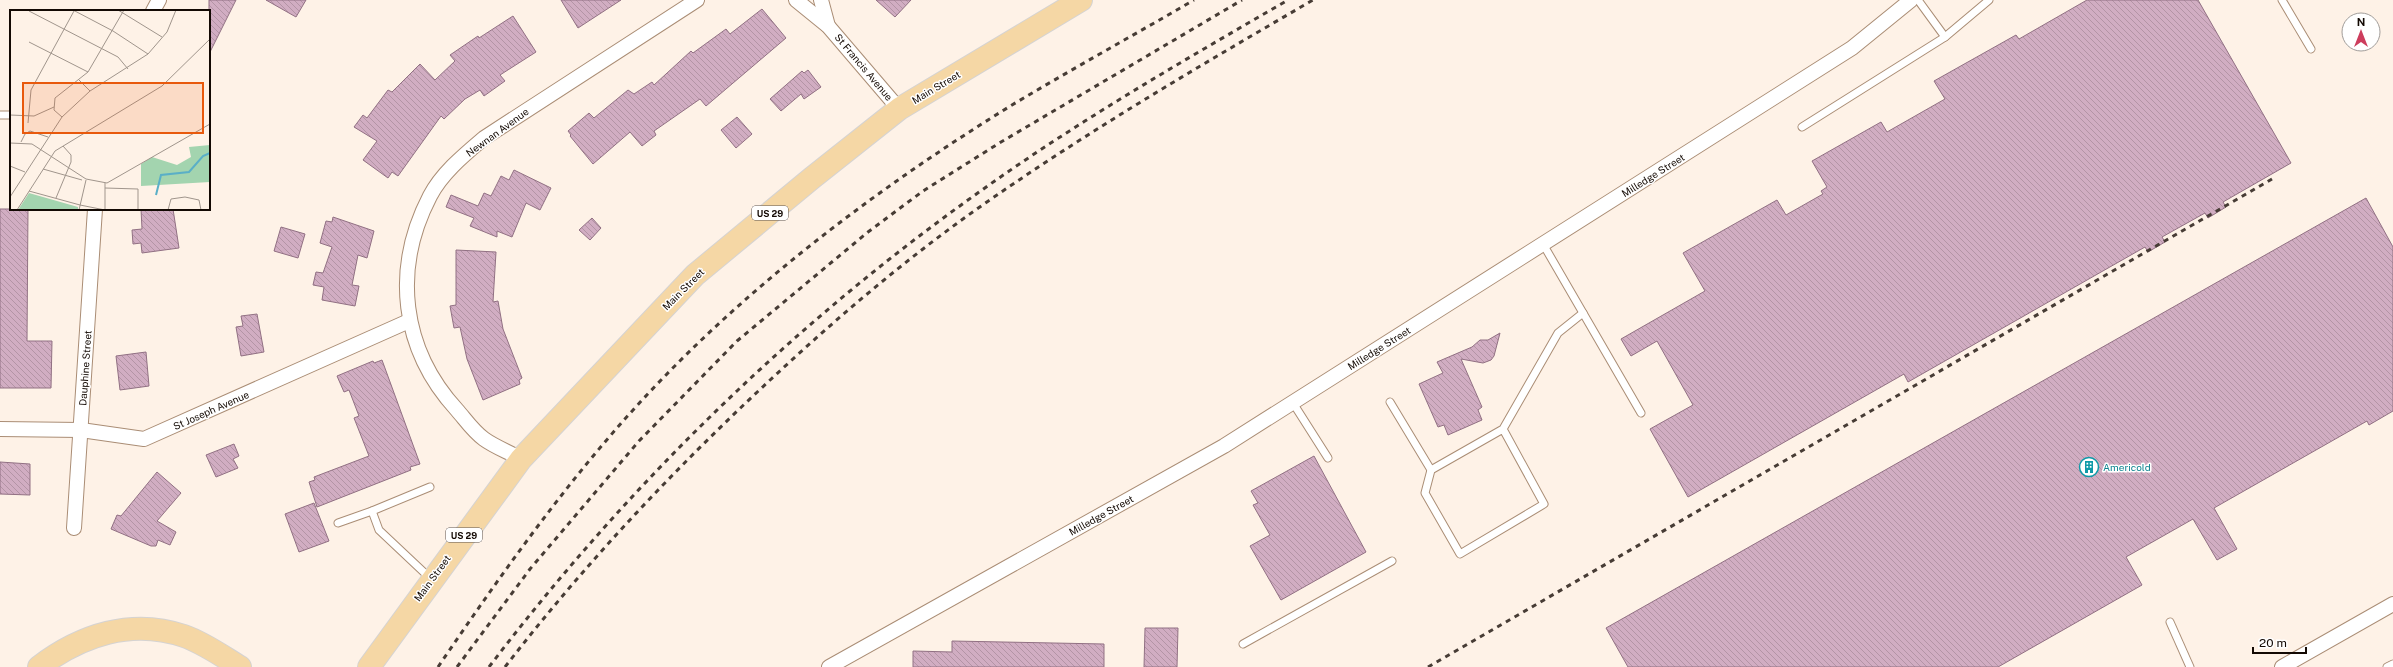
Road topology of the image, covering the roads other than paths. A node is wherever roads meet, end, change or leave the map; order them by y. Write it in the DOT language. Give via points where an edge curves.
graph roads {
  1 [pos="159,0"];
  2 [pos="697,0"];
  3 [pos="796,0"];
  4 [pos="821,0"];
  5 [pos="1081,0"];
  6 [pos="1911,0"];
  7 [pos="1918,0"];
  8 [pos="1989,0"];
  9 [pos="2282,0"];
  10 [pos="154,10"];
  11 [pos="828,26"];
  12 [pos="1945,37"];
  13 [pos="2311,48"];
  14 [pos="899,109"];
  15 [pos="1802,127"];
  16 [pos="95,210"];
  17 [pos="1543,244"];
  18 [pos="1583,313"];
  19 [pos="409,321"];
  20 [pos="1390,402"];
  21 [pos="1293,403"];
  22 [pos="1641,413"];
  23 [pos="0,429"];
  24 [pos="81,430"];
  25 [pos="1503,430"];
  26 [pos="1328,458"];
  27 [pos="521,459"];
  28 [pos="1431,470"];
  29 [pos="430,487"];
  30 [pos="372,511"];
  31 [pos="338,523"];
  32 [pos="74,528"];
  33 [pos="1392,561"];
  34 [pos="431,579"];
  35 [pos="2393,604"];
  36 [pos="2170,622"];
  37 [pos="1243,644"];
  38 [pos="233,664"];
  39 [pos="2393,664"];
  40 [pos="39,667"];
  41 [pos="368,667"];
  42 [pos="829,667"];
  43 [pos="2190,667"];
  44 [pos="2282,667"];
  45 [pos="2387,667"];
  1 -- 10 [label="street"];
  2 -- 19 [label="street, Newnan Avenue" via="484,138 457,160 431,195 413,235 406,277"];
  3 -- 11 [label="street, St Francis Avenue"];
  4 -- 11 [label="street"];
  5 -- 14 [label="main road, Main Street / US 29"];
  6 -- 17 [label="street, Milledge Street" via="1852,48"];
  7 -- 12 [label="lane"];
  8 -- 12 [label="lane"];
  9 -- 13 [label="lane"];
  11 -- 14 [label="street, St Francis Avenue"];
  12 -- 15 [label="lane"];
  14 -- 27 [label="main road, Main Street / US 29" via="695,275"];
  16 -- 24 [label="street, Dauphine Street"];
  17 -- 18 [label="lane"];
  17 -- 21 [label="street, Milledge Street"];
  18 -- 22 [label="lane"];
  18 -- 25 [label="lane" via="1558,333"];
  19 -- 24 [label="street, St Joseph Avenue" via="144,440"];
  19 -- 27 [label="street, Newnan Avenue" via="421,359 439,391 483,438"];
  20 -- 28 [label="lane"];
  21 -- 26 [label="lane"];
  21 -- 42 [label="street, Milledge Street" via="1224,446"];
  23 -- 24 [label="street, St Joseph Avenue"];
  24 -- 32 [label="street, Dauphine Street"];
  25 -- 28 [label="lane"];
  25 -- 28 [label="lane" via="1544,504 1460,554 1425,493"];
  27 -- 34 [label="main road, Main Street / US 29"];
  29 -- 30 [label="lane"];
  30 -- 31 [label="lane"];
  30 -- 34 [label="lane" via="379,530"];
  33 -- 37 [label="lane"];
  34 -- 41 [label="main road, Main Street / US 29"];
  35 -- 44 [label="street"];
  36 -- 43 [label="lane"];
  38 -- 40 [label="main road" via="184,636 155,630 128,629 102,633 77,642"];
  39 -- 45 [label="lane"];
}
